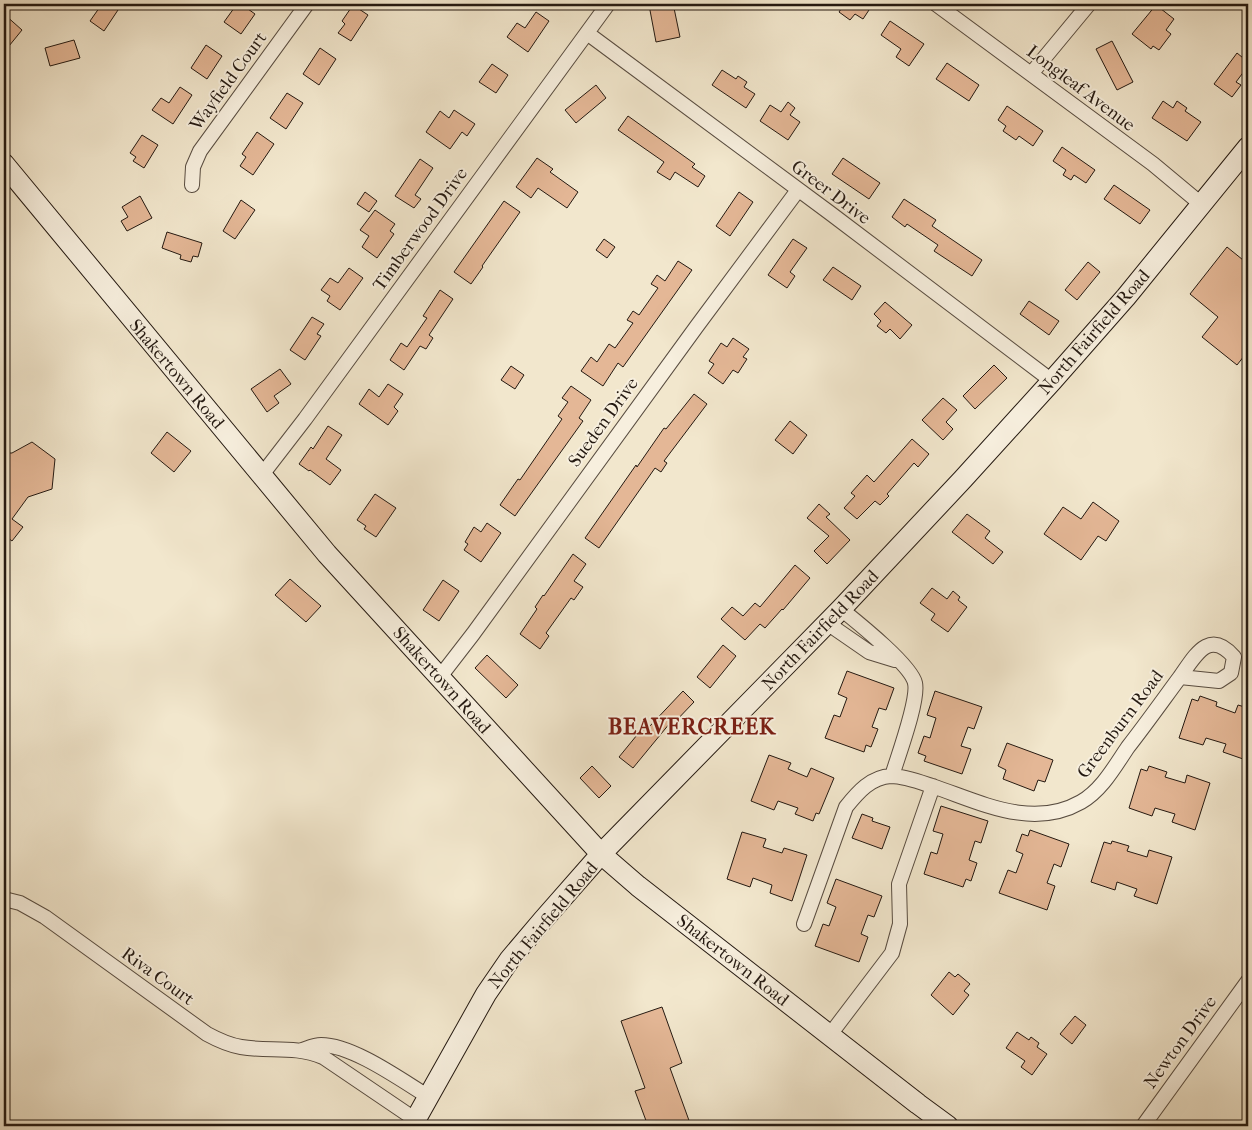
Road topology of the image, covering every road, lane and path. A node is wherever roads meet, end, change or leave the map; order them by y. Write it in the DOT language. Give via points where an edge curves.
graph roads {
  1 [pos="307,4"];
  2 [pos="608,4"];
  3 [pos="936,4"];
  4 [pos="1089,4"];
  5 [pos="587,33"];
  6 [pos="1031,74"];
  7 [pos="1248,146"];
  8 [pos="4,164"];
  9 [pos="192,185"];
  10 [pos="798,190"];
  11 [pos="1201,204"];
  12 [pos="1052,381"];
  13 [pos="261,476"];
  14 [pos="841,609"];
  15 [pos="827,623"];
  16 [pos="898,661"];
  17 [pos="1180,677"];
  18 [pos="439,678"];
  19 [pos="892,776"];
  20 [pos="933,786"];
  21 [pos="602,854"];
  22 [pos="4,899"];
  23 [pos="804,924"];
  24 [pos="1248,981"];
  25 [pos="829,1036"];
  26 [pos="301,1050"];
  27 [pos="429,1097"];
  28 [pos="414,1123"];
  29 [pos="948,1126"];
  30 [pos="1143,1126"];
  1 -- 9 [label="street, Wayfield Court" via="200,151 193,167"];
  2 -- 5 [label="street, Timberwood Drive"];
  3 -- 6 [label="street, Longleaf Avenue"];
  4 -- 6 [label="street"];
  5 -- 10 [label="street, Greer Drive"];
  5 -- 13 [label="street, Timberwood Drive"];
  6 -- 11 [label="street, Longleaf Avenue" via="1153,164"];
  7 -- 11 [label="street, North Fairfield Road"];
  8 -- 13 [label="street, Shakertown Road"];
  10 -- 12 [label="street, Greer Drive"];
  10 -- 18 [label="street, Sueden Drive"];
  11 -- 12 [label="street, North Fairfield Road" via="1126,297"];
  12 -- 14 [label="street, North Fairfield Road"];
  13 -- 18 [label="street, Shakertown Road"];
  14 -- 15 [label="street, North Fairfield Road"];
  14 -- 16 [label="street"];
  15 -- 16 [label="street" via="869,652"];
  15 -- 21 [label="street, North Fairfield Road"];
  16 -- 19 [label="street" via="915,682 915,699"];
  17 -- 20 [label="street, Greenburn Road" via="1099,787 1081,802 1056,811 1033,814 1008,812"];
  18 -- 21 [label="street, Shakertown Road"];
  19 -- 20 [label="street, Greenburn Road"];
  19 -- 23 [label="street, Greenburn Road" via="872,781 858,791 846,807"];
  20 -- 25 [label="street" via="899,884 900,924 892,953"];
  21 -- 25 [label="street, Shakertown Road"];
  21 -- 27 [label="street, North Fairfield Road" via="496,978"];
  22 -- 26 [label="street, Riva Court" via="20,903 45,917 207,1034 242,1047"];
  24 -- 30 [label="street, Newton Drive"];
  25 -- 29 [label="street, Shakertown Road"];
  26 -- 27 [label="street, Riva Court" via="319,1044 352,1051"];
  26 -- 28 [label="street, Riva Court" via="331,1061"];
  27 -- 28 [label="street, North Fairfield Road"];
}
